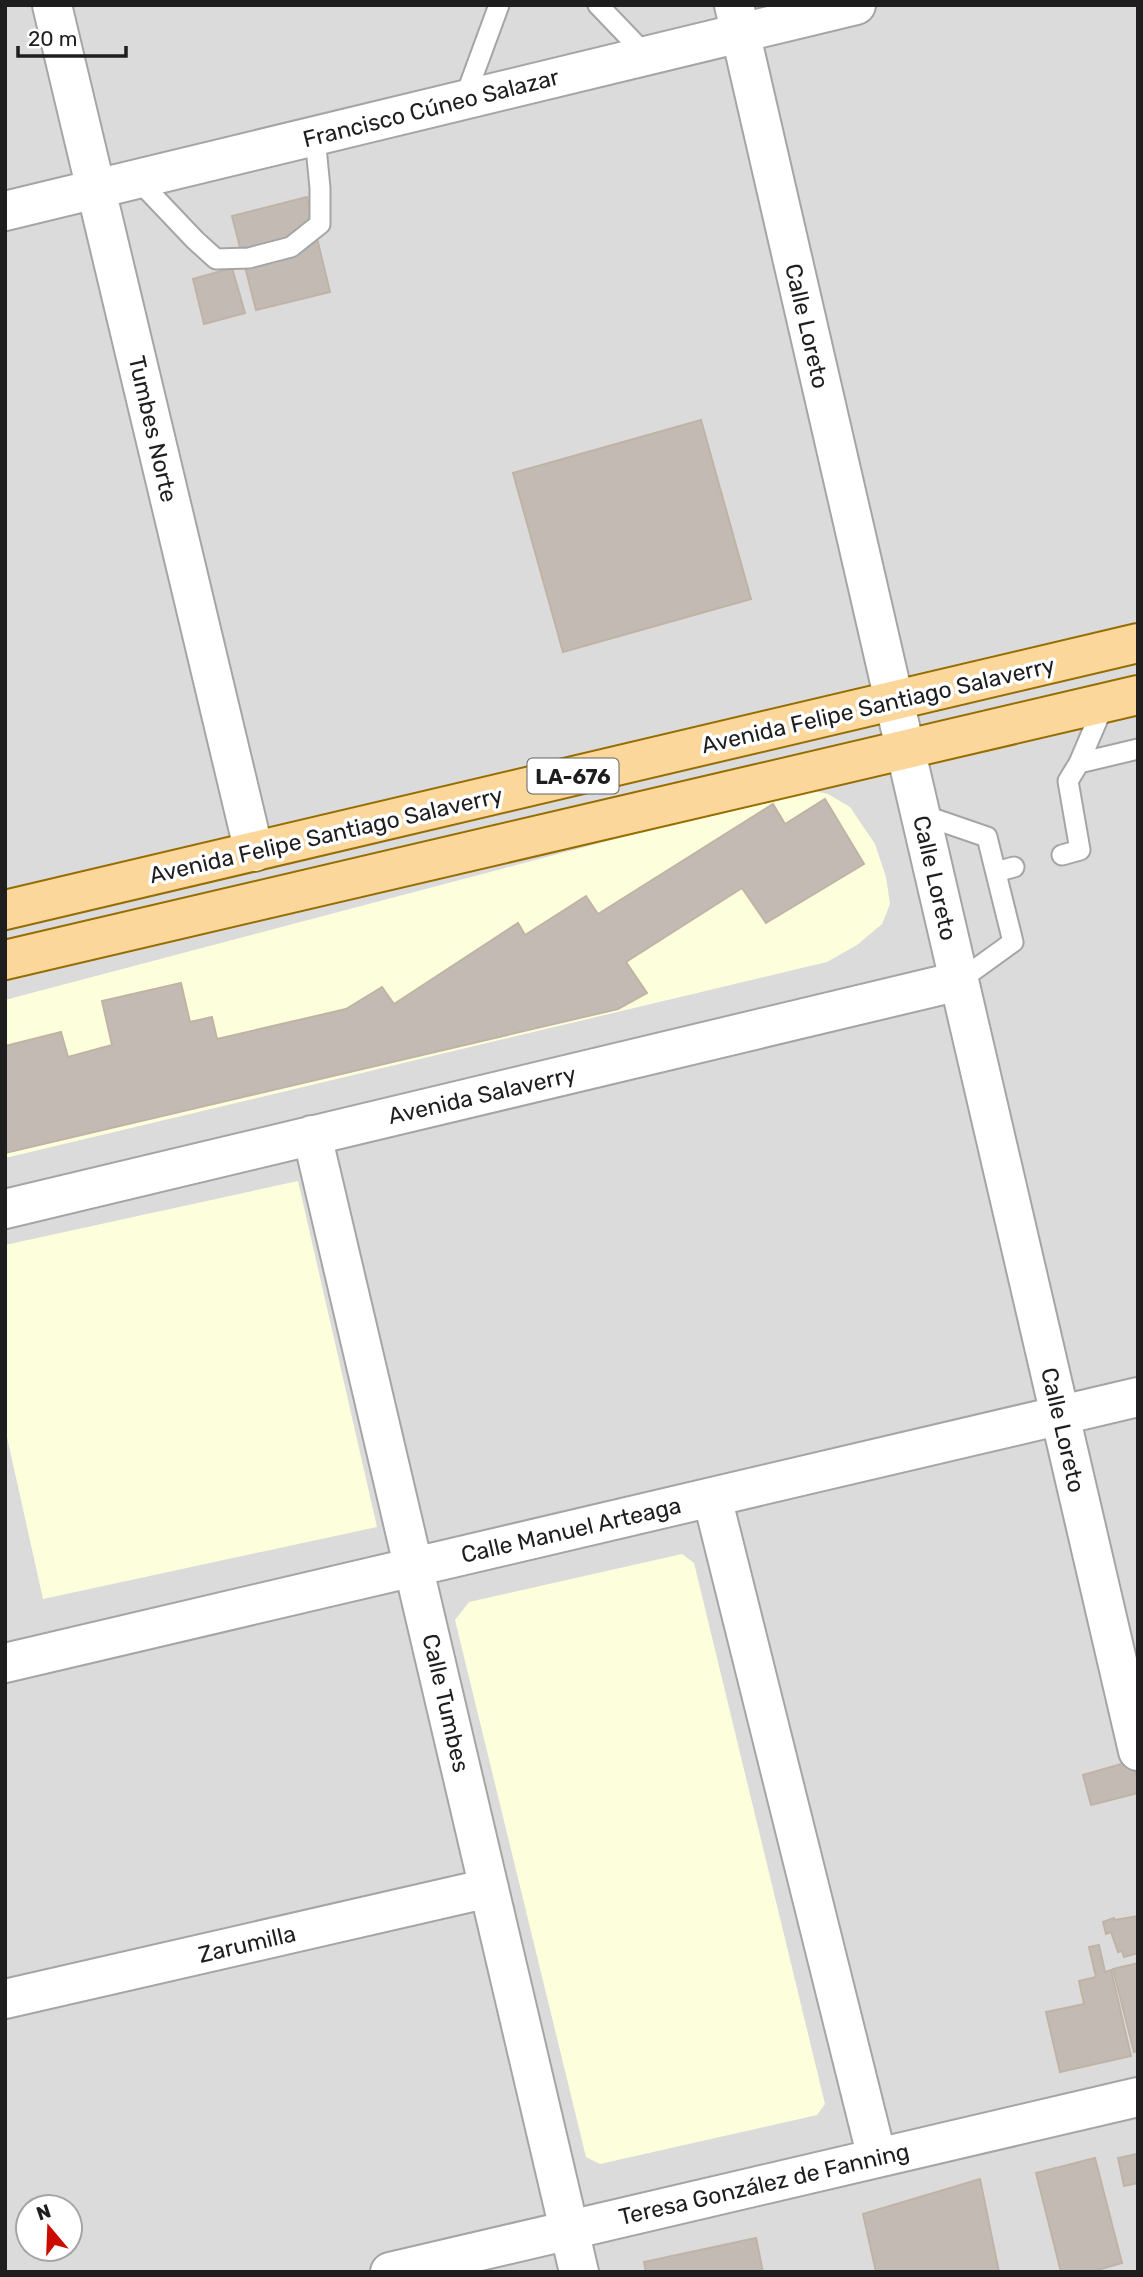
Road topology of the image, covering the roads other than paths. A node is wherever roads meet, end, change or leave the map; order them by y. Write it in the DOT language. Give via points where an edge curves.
graph roads {
  1 [pos="52,5"];
  2 [pos="499,5"];
  3 [pos="598,5"];
  4 [pos="856,5"];
  5 [pos="737,19"];
  6 [pos="646,55"];
  7 [pos="464,100"];
  8 [pos="315,137"];
  9 [pos="138,180"];
  10 [pos="96,190"];
  11 [pos="5,211"];
  12 [pos="1138,643"];
  13 [pos="1122,698"];
  14 [pos="893,701"];
  15 [pos="905,748"];
  16 [pos="1138,749"];
  17 [pos="1079,763"];
  18 [pos="920,814"];
  19 [pos="254,852"];
  20 [pos="1062,855"];
  21 [pos="5,910"];
  22 [pos="5,960"];
  23 [pos="959,981"];
  24 [pos="312,1135"];
  25 [pos="5,1209"];
  26 [pos="1138,1397"];
  27 [pos="1060,1416"];
  28 [pos="712,1497"];
  29 [pos="414,1567"];
  30 [pos="5,1663"];
  31 [pos="1138,1751"];
  32 [pos="489,1888"];
  33 [pos="5,1999"];
  34 [pos="1138,2097"];
  35 [pos="877,2158"];
  36 [pos="569,2230"];
  37 [pos="390,2272"];
  38 [pos="579,2272"];
  1 -- 10 [label="street, Tumbes Norte"];
  2 -- 7 [label="lane"];
  3 -- 6 [label="lane"];
  4 -- 5 [label="street, Francisco Cúneo Salazar"];
  5 -- 6 [label="street, Francisco Cúneo Salazar"];
  5 -- 14 [label="street, Calle Loreto"];
  6 -- 7 [label="street, Francisco Cúneo Salazar"];
  7 -- 8 [label="street, Francisco Cúneo Salazar"];
  8 -- 9 [label="street, Francisco Cúneo Salazar"];
  8 -- 9 [label="lane" via="320,224 290,247 249,258 216,259"];
  9 -- 10 [label="street, Francisco Cúneo Salazar"];
  10 -- 11 [label="street, Francisco Cúneo Salazar"];
  10 -- 19 [label="street, Tumbes Norte"];
  12 -- 14 [label="main road, Avenida Felipe Santiago Salaverry / LA-676"];
  13 -- 15 [label="main road, Avenida Felipe Santiago Salaverry / LA-676"];
  13 -- 17 [label="lane"];
  14 -- 15 [label="street, Calle Loreto"];
  14 -- 19 [label="main road, Avenida Felipe Santiago Salaverry / LA-676"];
  15 -- 18 [label="street, Calle Loreto"];
  15 -- 22 [label="main road, Avenida Felipe Santiago Salaverry / LA-676"];
  16 -- 17 [label="lane"];
  17 -- 20 [label="lane" via="1068,781 1080,850"];
  18 -- 23 [label="street, Calle Loreto"];
  18 -- 23 [label="lane" via="987,837 1005,870 1013,942"];
  19 -- 21 [label="main road, Avenida Felipe Santiago Salaverry / LA-676"];
  23 -- 24 [label="street, Avenida Salaverry"];
  23 -- 27 [label="street, Calle Loreto"];
  24 -- 25 [label="street, Avenida Salaverry"];
  24 -- 29 [label="street, Calle Tumbes"];
  26 -- 27 [label="street, Calle Manuel Arteaga"];
  27 -- 28 [label="street, Calle Manuel Arteaga"];
  27 -- 31 [label="street, Calle Loreto"];
  28 -- 29 [label="street, Calle Manuel Arteaga"];
  28 -- 35 [label="street"];
  29 -- 30 [label="street, Calle Manuel Arteaga"];
  29 -- 32 [label="street, Calle Tumbes"];
  32 -- 33 [label="street, Zarumilla"];
  32 -- 36 [label="street, Calle Tumbes"];
  34 -- 35 [label="street, Teresa González de Fanning"];
  35 -- 36 [label="street, Teresa González de Fanning"];
  36 -- 37 [label="street, Teresa González de Fanning"];
  36 -- 38 [label="street, Calle Tumbes"];
}
